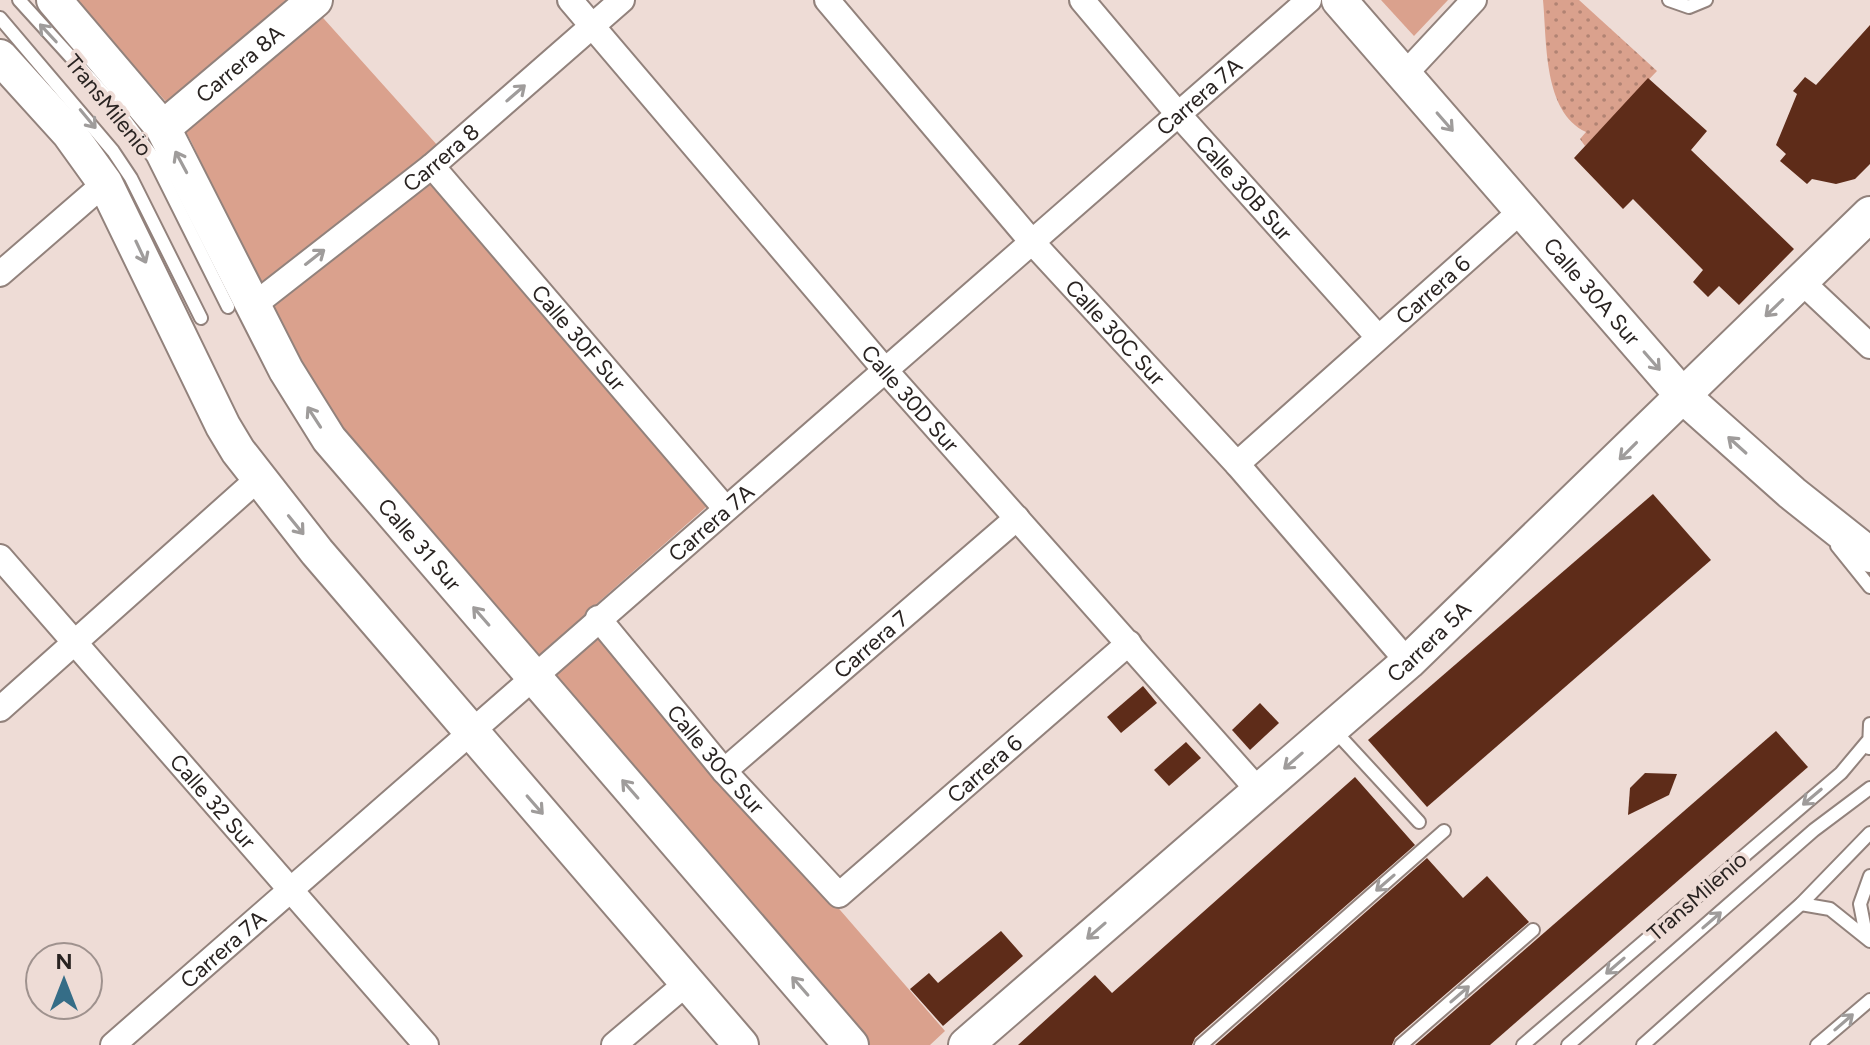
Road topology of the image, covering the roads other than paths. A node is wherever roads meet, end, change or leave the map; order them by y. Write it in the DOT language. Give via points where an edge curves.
graph roads {
  1 [pos="19,0"];
  2 [pos="54,0"];
  3 [pos="315,0"];
  4 [pos="570,0"];
  5 [pos="622,0"];
  6 [pos="827,0"];
  7 [pos="1082,0"];
  8 [pos="1309,0"];
  9 [pos="1339,0"];
  10 [pos="1474,0"];
  11 [pos="1669,0"];
  12 [pos="1706,0"];
  13 [pos="0,18"];
  14 [pos="593,26"];
  15 [pos="0,57"];
  16 [pos="1404,75"];
  17 [pos="1178,114"];
  18 [pos="163,128"];
  19 [pos="432,166"];
  20 [pos="105,183"];
  21 [pos="1521,211"];
  22 [pos="1870,214"];
  23 [pos="1032,242"];
  24 [pos="0,274"];
  25 [pos="1802,282"];
  26 [pos="241,306"];
  27 [pos="201,318"];
  28 [pos="1378,337"];
  29 [pos="1870,346"];
  30 [pos="885,370"];
  31 [pos="1683,396"];
  32 [pos="1237,464"];
  33 [pos="259,478"];
  34 [pos="1792,493"];
  35 [pos="725,508"];
  36 [pos="1017,518"];
  37 [pos="1870,555"];
  38 [pos="0,557"];
  39 [pos="1870,587"];
  40 [pos="598,618"];
  41 [pos="1129,643"];
  42 [pos="74,645"];
  43 [pos="1408,662"];
  44 [pos="533,675"];
  45 [pos="0,709"];
  46 [pos="1870,724"];
  47 [pos="1332,727"];
  48 [pos="471,730"];
  49 [pos="1869,747"];
  50 [pos="724,771"];
  51 [pos="1870,788"];
  52 [pos="1258,790"];
  53 [pos="1419,822"];
  54 [pos="1444,831"];
  55 [pos="1870,833"];
  56 [pos="1870,876"];
  57 [pos="290,889"];
  58 [pos="839,895"];
  59 [pos="1801,904"];
  60 [pos="1533,930"];
  61 [pos="1869,940"];
  62 [pos="688,982"];
  63 [pos="1870,1000"];
  64 [pos="113,1045"];
  65 [pos="426,1045"];
  66 [pos="614,1045"];
  67 [pos="741,1045"];
  68 [pos="851,1045"];
  69 [pos="966,1045"];
  70 [pos="1201,1045"];
  71 [pos="1401,1045"];
  72 [pos="1523,1045"];
  73 [pos="1568,1045"];
  74 [pos="1643,1045"];
  75 [pos="1817,1045"];
  26 -- 1 [label="lane, TransMilenio, one-way" via="146,147"];
  2 -- 18 [label="street, Calle 31 Sur"];
  3 -- 18 [label="street, Carrera 8A"];
  4 -- 14 [label="street, Calle 30D Sur"];
  5 -- 14 [label="street, Carrera 8"];
  6 -- 23 [label="street, Calle 30C Sur"];
  7 -- 17 [label="street, Calle 30B Sur"];
  8 -- 17 [label="street, Carrera 7A"];
  9 -- 16 [label="street, Calle 30A Sur"];
  10 -- 16 [label="street"];
  11 -- 12 [label="lane" via="1689,7"];
  13 -- 27 [label="lane, TransMilenio, one-way" via="113,151"];
  19 -- 14 [label="street, Carrera 8, one-way"];
  14 -- 30 [label="street, Calle 30D Sur"];
  15 -- 20 [label="street" via="69,133"];
  16 -- 21 [label="street, Calle 30A Sur, one-way"];
  17 -- 23 [label="street, Carrera 7A"];
  17 -- 28 [label="street, Calle 30B Sur"];
  26 -- 18 [label="street, Calle 31 Sur, one-way"];
  26 -- 19 [label="street, Carrera 8, one-way"];
  19 -- 35 [label="street, Calle 30F Sur"];
  20 -- 24 [label="street"];
  20 -- 33 [label="street, one-way" via="223,426"];
  21 -- 28 [label="street, Carrera 6"];
  21 -- 31 [label="street, Calle 30A Sur, one-way"];
  22 -- 25 [label="street, Carrera 5A"];
  23 -- 30 [label="street, Carrera 7A"];
  23 -- 32 [label="street, Calle 30C Sur"];
  25 -- 29 [label="street"];
  25 -- 31 [label="street, Carrera 5A, one-way"];
  44 -- 26 [label="street, Calle 31 Sur, one-way" via="329,439"];
  28 -- 32 [label="street, Carrera 6"];
  30 -- 35 [label="street, Carrera 7A"];
  30 -- 36 [label="street, Calle 30D Sur"];
  34 -- 31 [label="street, Calle 30A Sur, one-way"];
  31 -- 43 [label="street, Carrera 5A, one-way"];
  32 -- 43 [label="street, Calle 30C Sur"];
  33 -- 42 [label="street"];
  33 -- 48 [label="street, one-way"];
  34 -- 37 [label="street, Calle 30A Sur"];
  34 -- 39 [label="lane"];
  35 -- 40 [label="street, Carrera 7A"];
  36 -- 41 [label="street, Calle 30D Sur"];
  36 -- 50 [label="street, Carrera 7"];
  38 -- 42 [label="street, Calle 32 Sur"];
  40 -- 44 [label="street, Carrera 7A"];
  40 -- 50 [label="street, Calle 30G Sur"];
  41 -- 52 [label="street, Calle 30D Sur"];
  41 -- 58 [label="street, Carrera 6"];
  42 -- 45 [label="street"];
  42 -- 57 [label="street, Calle 32 Sur"];
  43 -- 47 [label="street, Carrera 5A"];
  44 -- 48 [label="street, Carrera 7A"];
  68 -- 44 [label="street, Calle 31 Sur, one-way"];
  46 -- 49 [label="lane, TransMilenio"];
  47 -- 52 [label="street, Carrera 5A, one-way"];
  47 -- 53 [label="lane"];
  48 -- 57 [label="street, Carrera 7A"];
  48 -- 62 [label="street, one-way"];
  49 -- 72 [label="lane, TransMilenio, one-way"];
  50 -- 58 [label="street, Calle 30G Sur"];
  73 -- 51 [label="lane, TransMilenio, one-way" via="1814,830"];
  52 -- 69 [label="street, Carrera 5A, one-way"];
  54 -- 70 [label="lane, one-way"];
  55 -- 59 [label="lane"];
  56 -- 61 [label="lane" via="1860,904"];
  57 -- 64 [label="street, Carrera 7A"];
  57 -- 65 [label="street, Calle 32 Sur"];
  59 -- 61 [label="lane" via="1830,909"];
  59 -- 74 [label="lane"];
  71 -- 60 [label="lane, one-way"];
  62 -- 66 [label="street"];
  62 -- 67 [label="street"];
  75 -- 63 [label="lane, one-way"];
}
